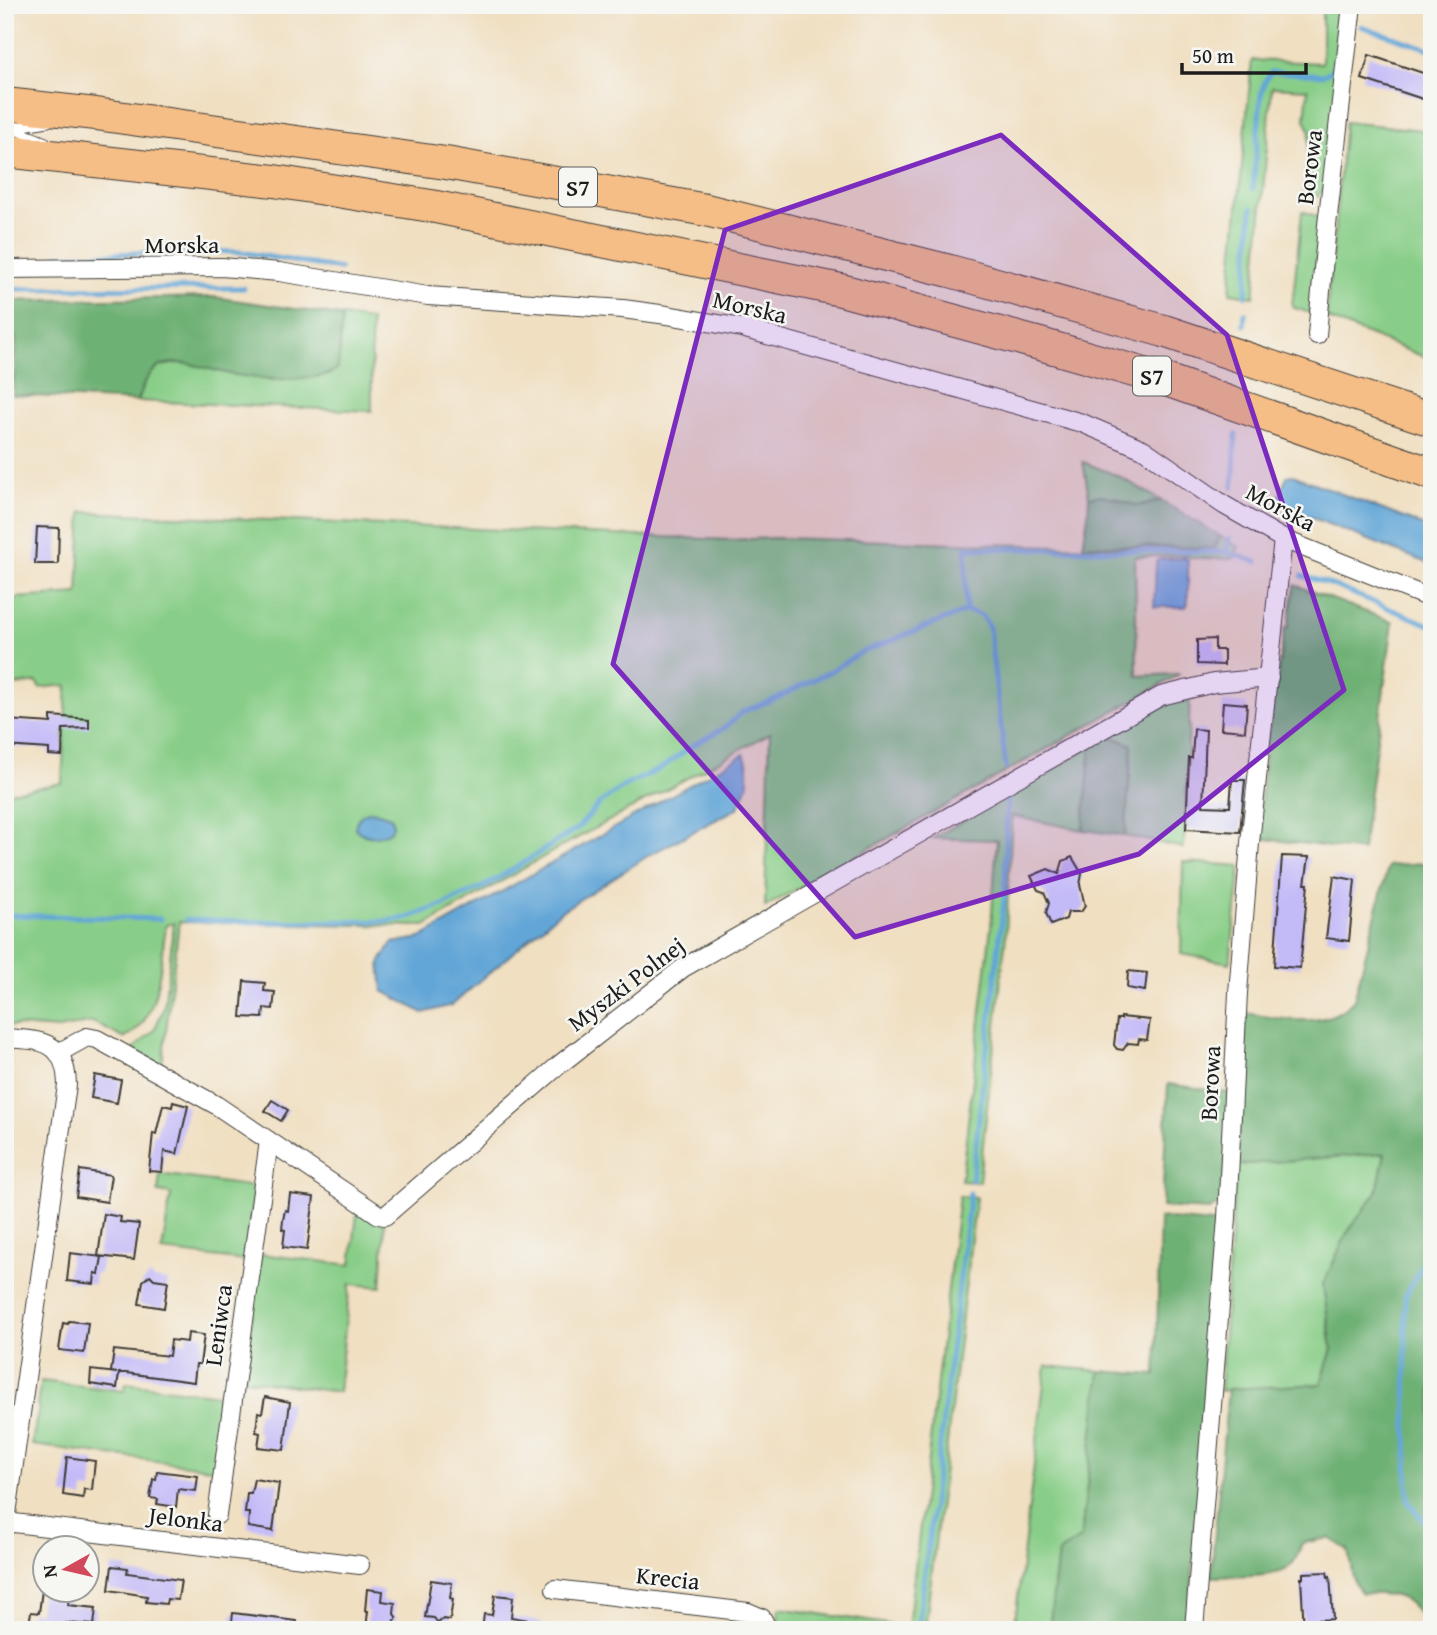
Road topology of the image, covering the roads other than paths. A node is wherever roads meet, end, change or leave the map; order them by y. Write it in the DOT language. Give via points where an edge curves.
graph roads {
  1 [pos="1352,5"];
  2 [pos="6,128"];
  3 [pos="5,270"];
  4 [pos="1317,335"];
  5 [pos="1432,420"];
  6 [pos="1432,474"];
  7 [pos="1283,539"];
  8 [pos="1432,599"];
  9 [pos="1269,678"];
  10 [pos="5,1038"];
  11 [pos="58,1054"];
  12 [pos="269,1141"];
  13 [pos="217,1515"];
  14 [pos="6,1522"];
  15 [pos="5,1528"];
  16 [pos="360,1564"];
  17 [pos="555,1589"];
  18 [pos="768,1630"];
  19 [pos="1194,1630"];
  1 -- 4 [label="street, Borowa"];
  2 -- 5 [label="highway, S7" via="96,114 446,163 706,210 1138,323"];
  2 -- 6 [label="highway, S7" via="89,160 274,181 431,206 841,290 1169,381"];
  3 -- 7 [label="street, Morska" via="222,267 428,296 667,314 742,328 1082,423 1143,449"];
  7 -- 8 [label="street, Morska"];
  7 -- 9 [label="street, Borowa"];
  9 -- 12 [label="street, Myszki Polnej" via="1214,683 1161,696 683,968 559,1065 390,1214 379,1215"];
  9 -- 19 [label="street, Borowa" via="1249,850 1227,1218"];
  10 -- 11 [label="street" via="39,1040"];
  11 -- 12 [label="street, Myszki Polnej" via="87,1038 97,1039 194,1092"];
  11 -- 14 [label="street" via="67,1085"];
  12 -- 13 [label="street, Leniwca"];
  14 -- 15 [label="street"];
  14 -- 16 [label="street, Jelonka"];
  17 -- 18 [label="street, Krecia" via="748,1612 762,1618"];
}
